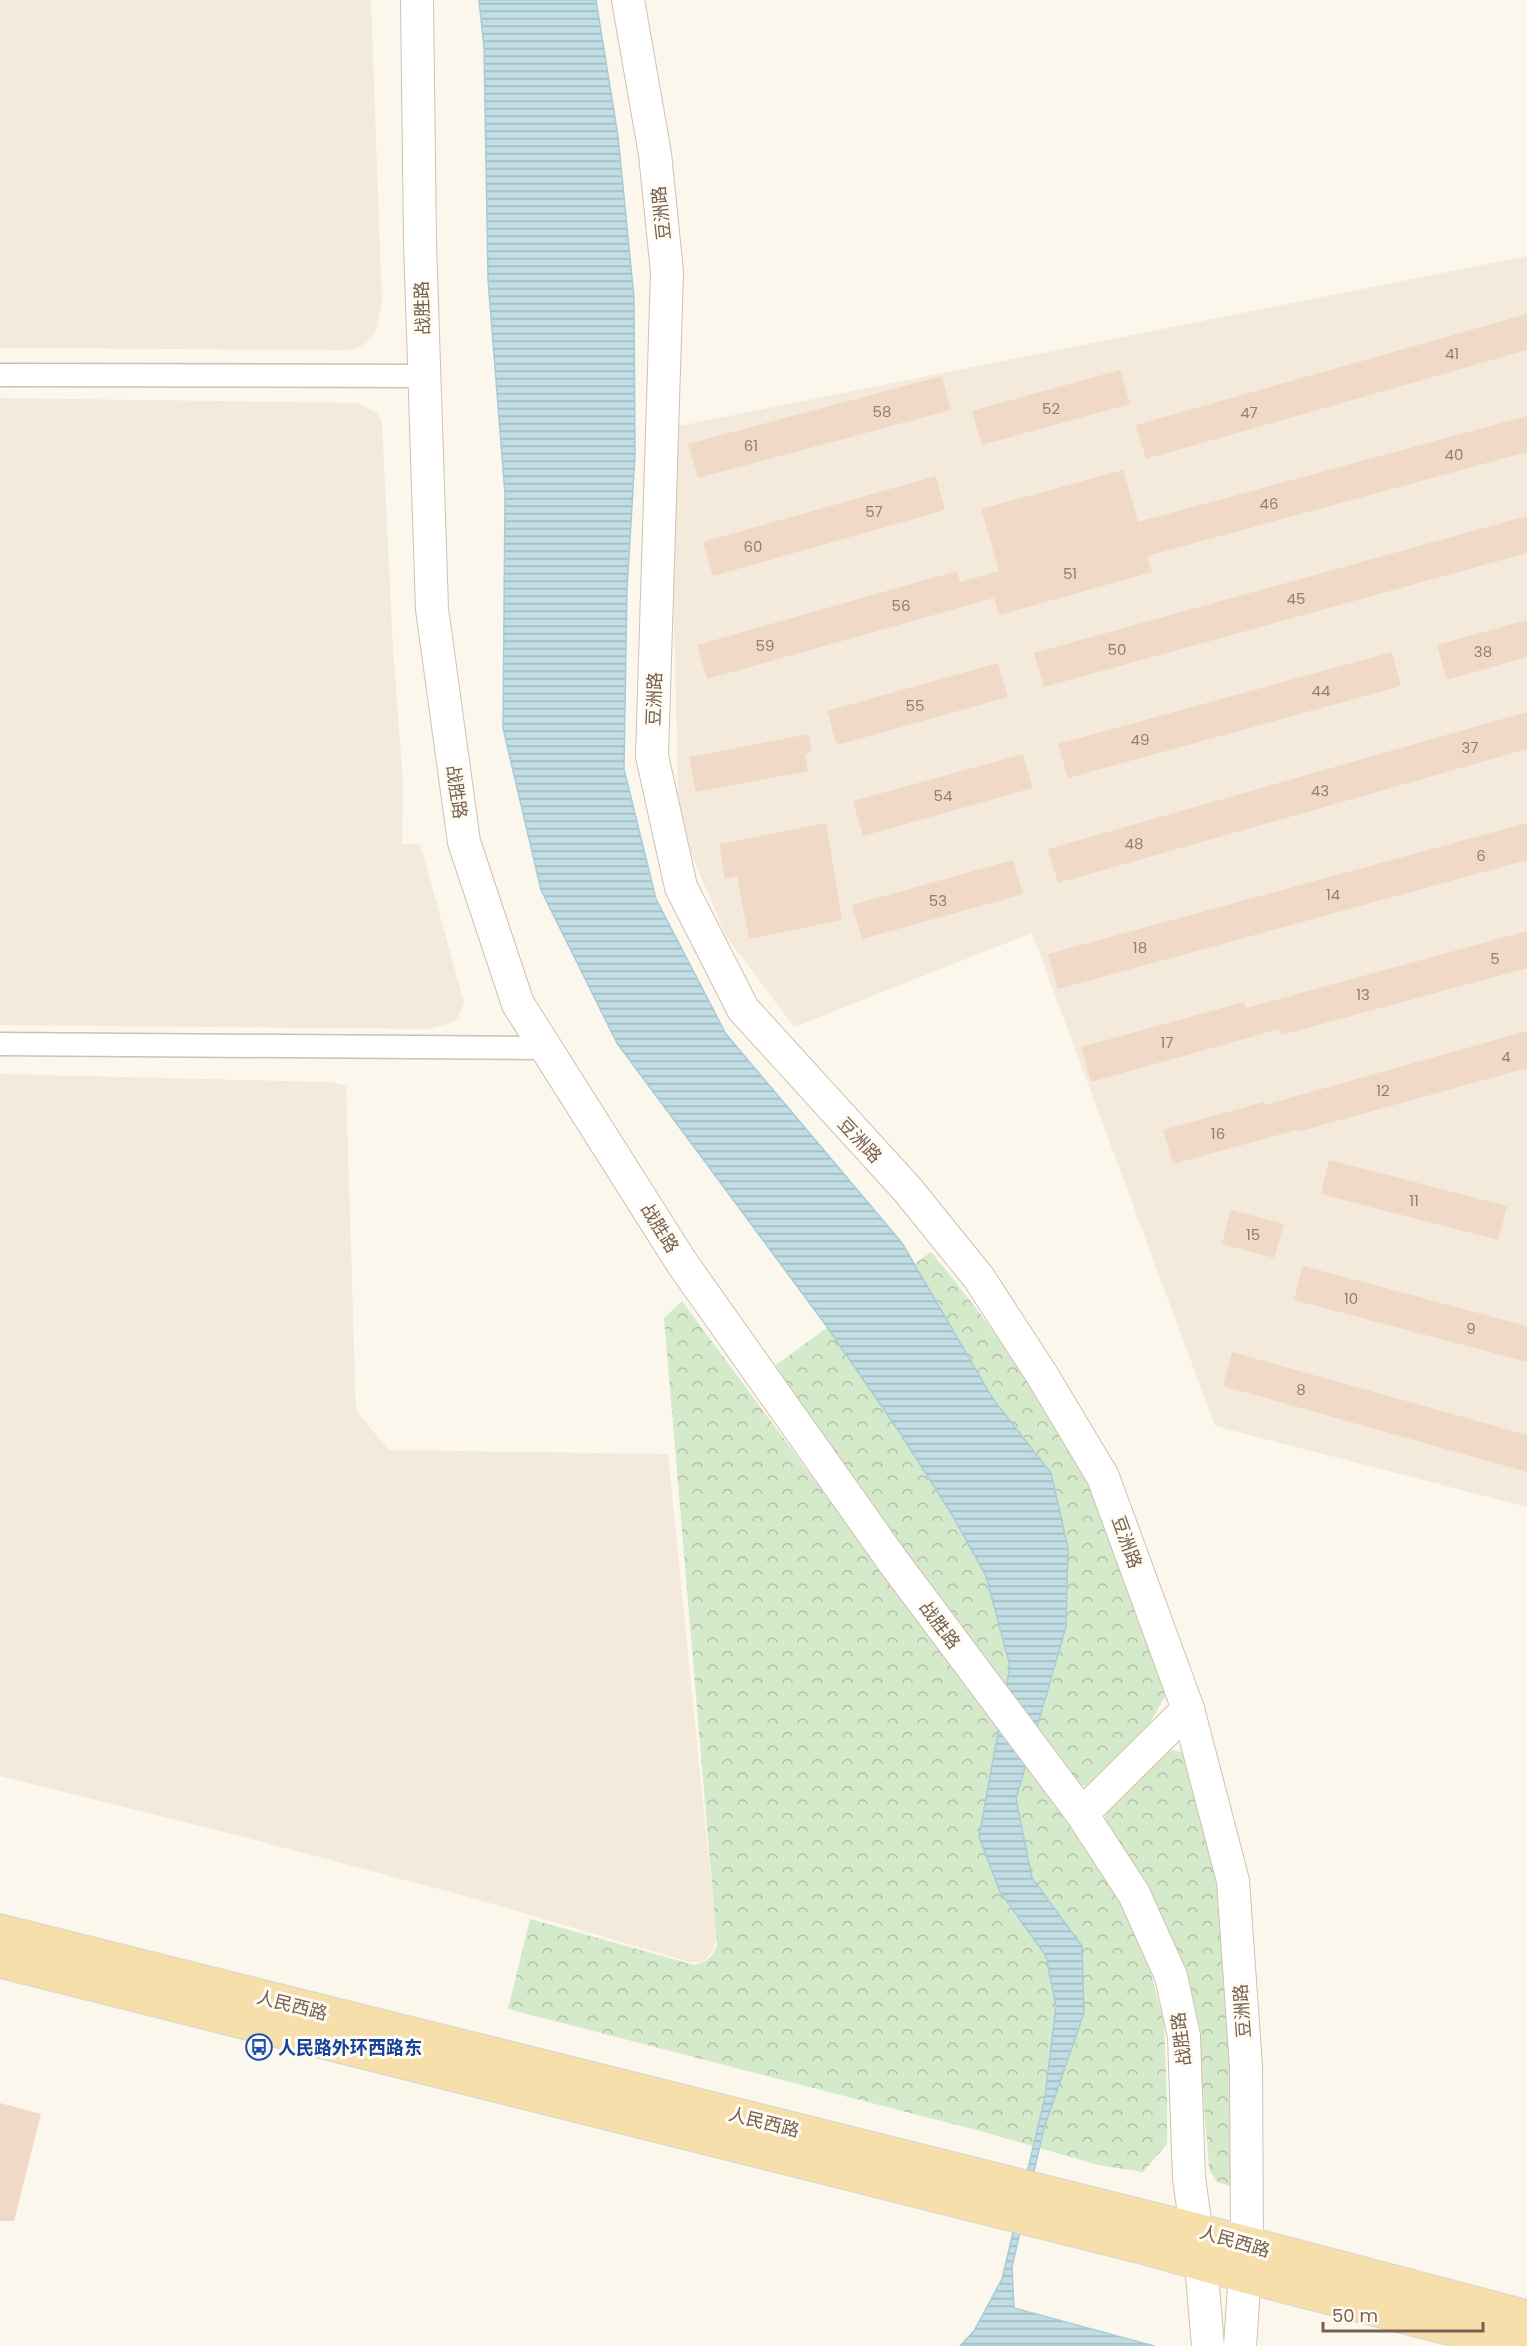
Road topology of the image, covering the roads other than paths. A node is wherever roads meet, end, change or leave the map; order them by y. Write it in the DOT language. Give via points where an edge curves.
graph roads {
  1 [pos="417,0"];
  2 [pos="628,0"];
  3 [pos="0,375"];
  4 [pos="424,376"];
  5 [pos="0,1044"];
  6 [pos="546,1048"];
  7 [pos="1188,1709"];
  8 [pos="1082,1814"];
  9 [pos="0,1931"];
  10 [pos="0,1960"];
  11 [pos="1197,2230"];
  12 [pos="1247,2244"];
  13 [pos="1202,2264"];
  14 [pos="1245,2276"];
  15 [pos="1527,2317"];
  16 [pos="1208,2336"];
  17 [pos="1240,2340"];
  18 [pos="1518,2346"];
  1 -- 4 [label="street, 战胜路"];
  2 -- 7 [label="street, 豆洲路" via="655,154 667,273 652,756 681,887 743,1009 906,1189 979,1278 1042,1375 1103,1477"];
  3 -- 4 [label="street"];
  4 -- 6 [label="street, 战胜路" via="432,609 464,842 518,1004"];
  5 -- 6 [label="street"];
  6 -- 8 [label="street, 战胜路" via="682,1263 892,1560"];
  7 -- 8 [label="street"];
  7 -- 12 [label="street, 豆洲路" via="1233,1881 1246,2067"];
  8 -- 11 [label="street, 战胜路" via="1134,1894 1171,1976 1184,2036 1189,2178"];
  9 -- 11 [label="main road, 人民西路"];
  10 -- 13 [label="main road, 人民西路"];
  11 -- 12 [label="main road, 人民西路"];
  11 -- 13 [label="street, 战胜路"];
  12 -- 14 [label="street"];
  12 -- 15 [label="main road, 人民西路"];
  13 -- 14 [label="main road, 人民西路"];
  13 -- 16 [label="street, 战胜路"];
  14 -- 17 [label="street"];
  14 -- 18 [label="main road, 人民西路"];
}
